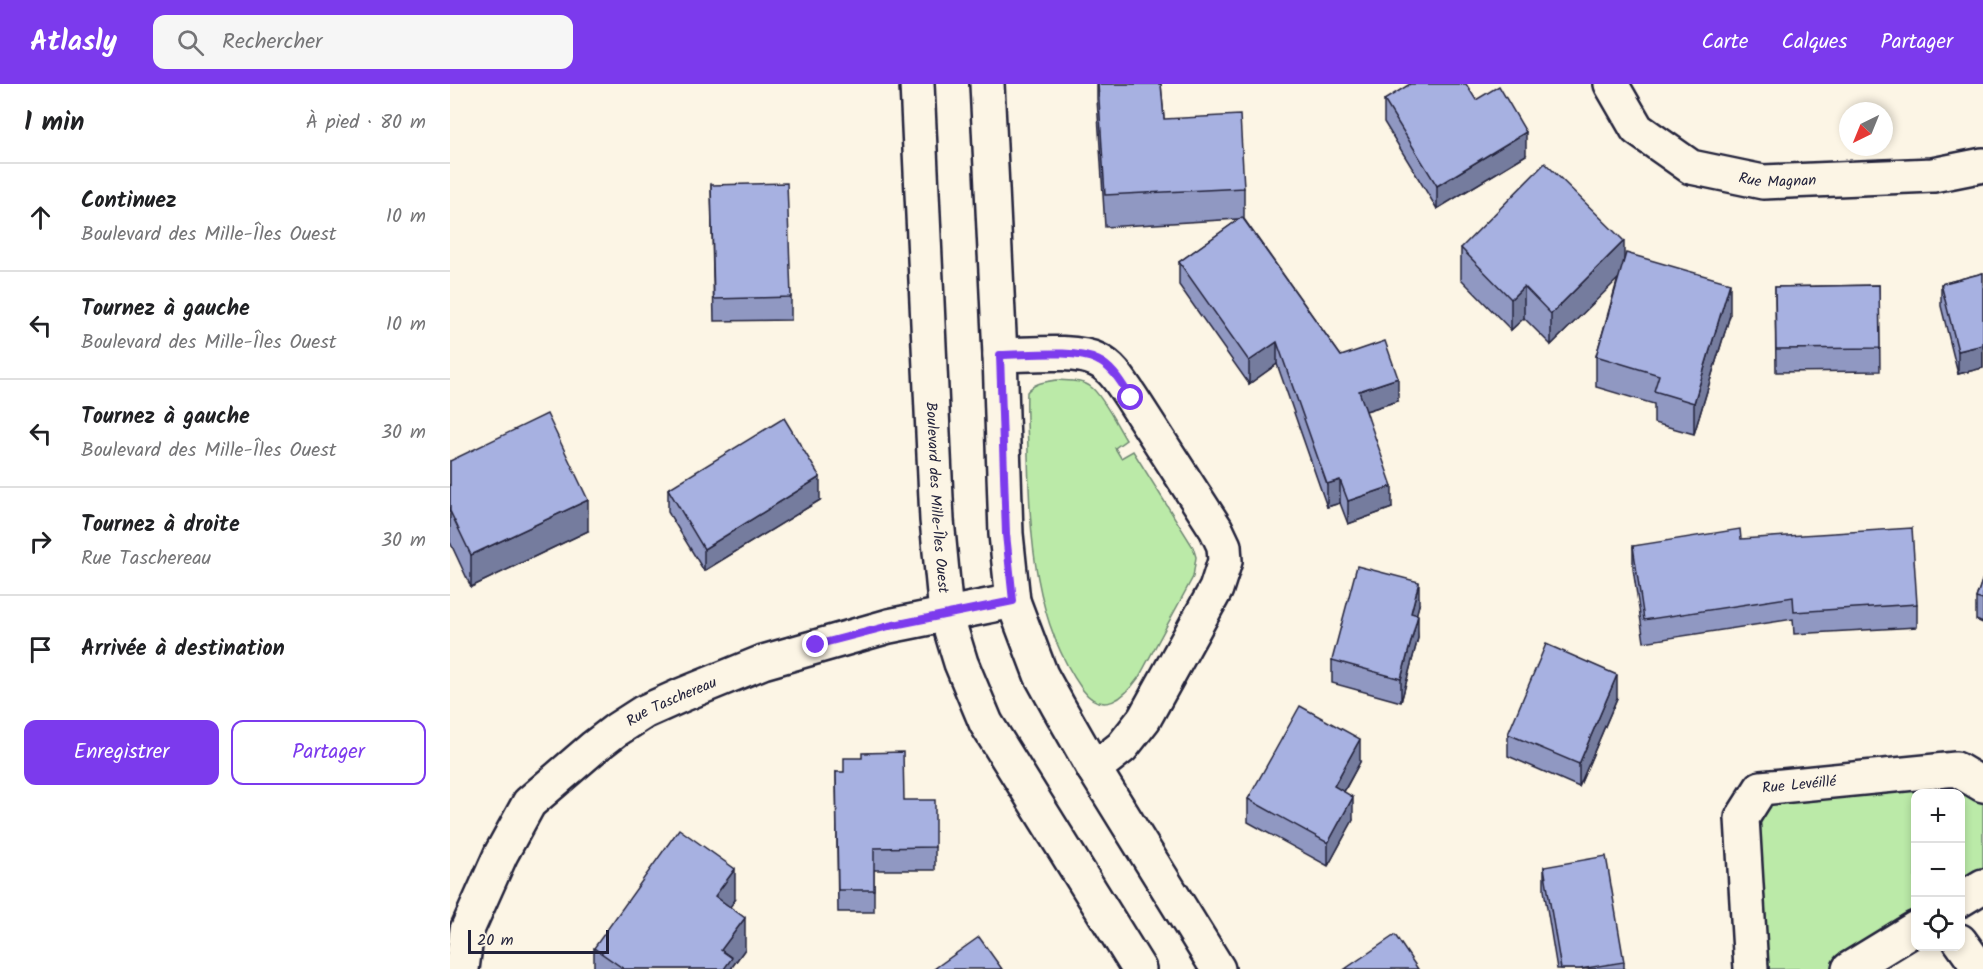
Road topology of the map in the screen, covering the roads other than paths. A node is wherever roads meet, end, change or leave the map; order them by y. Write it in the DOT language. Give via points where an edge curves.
graph roads {
  1 [pos="917,84"];
  2 [pos="987,84"];
  3 [pos="1611,84"];
  4 [pos="1983,165"];
  5 [pos="1000,355"];
  6 [pos="1013,601"];
  7 [pos="946,614"];
  8 [pos="1094,769"];
  9 [pos="1983,785"];
  10 [pos="1983,886"];
  11 [pos="1965,897"];
  12 [pos="1911,931"];
  13 [pos="1965,948"];
  14 [pos="462,969"];
  15 [pos="1139,969"];
  16 [pos="1218,969"];
  17 [pos="1751,969"];
  18 [pos="1849,969"];
  19 [pos="1980,969"];
  1 -- 7 [label="street, Boulevard des Mille-Îles Ouest" via="937,520"];
  2 -- 5 [label="street"];
  3 -- 4 [label="street, Rue Magnan" via="1637,129 1691,167 1763,182 1933,175"];
  5 -- 6 [label="street" via="1006,534"];
  5 -- 8 [label="street" via="1085,356 1110,369 1224,546 1225,561 1216,589 1144,719 1122,747"];
  6 -- 7 [label="street, Rue Taschereau"];
  6 -- 8 [label="street" via="1041,675"];
  7 -- 14 [label="street, Rue Taschereau" via="763,662 644,712 594,747 529,803 467,930"];
  7 -- 15 [label="street, Boulevard des Mille-Îles Ouest" via="986,723"];
  8 -- 16 [label="street"];
  9 -- 17 [label="street, Rue Levéillé" via="1956,769 1761,788 1742,818"];
  10 -- 11 [label="street"];
  12 -- 18 [label="street"];
  13 -- 19 [label="street"];
}
